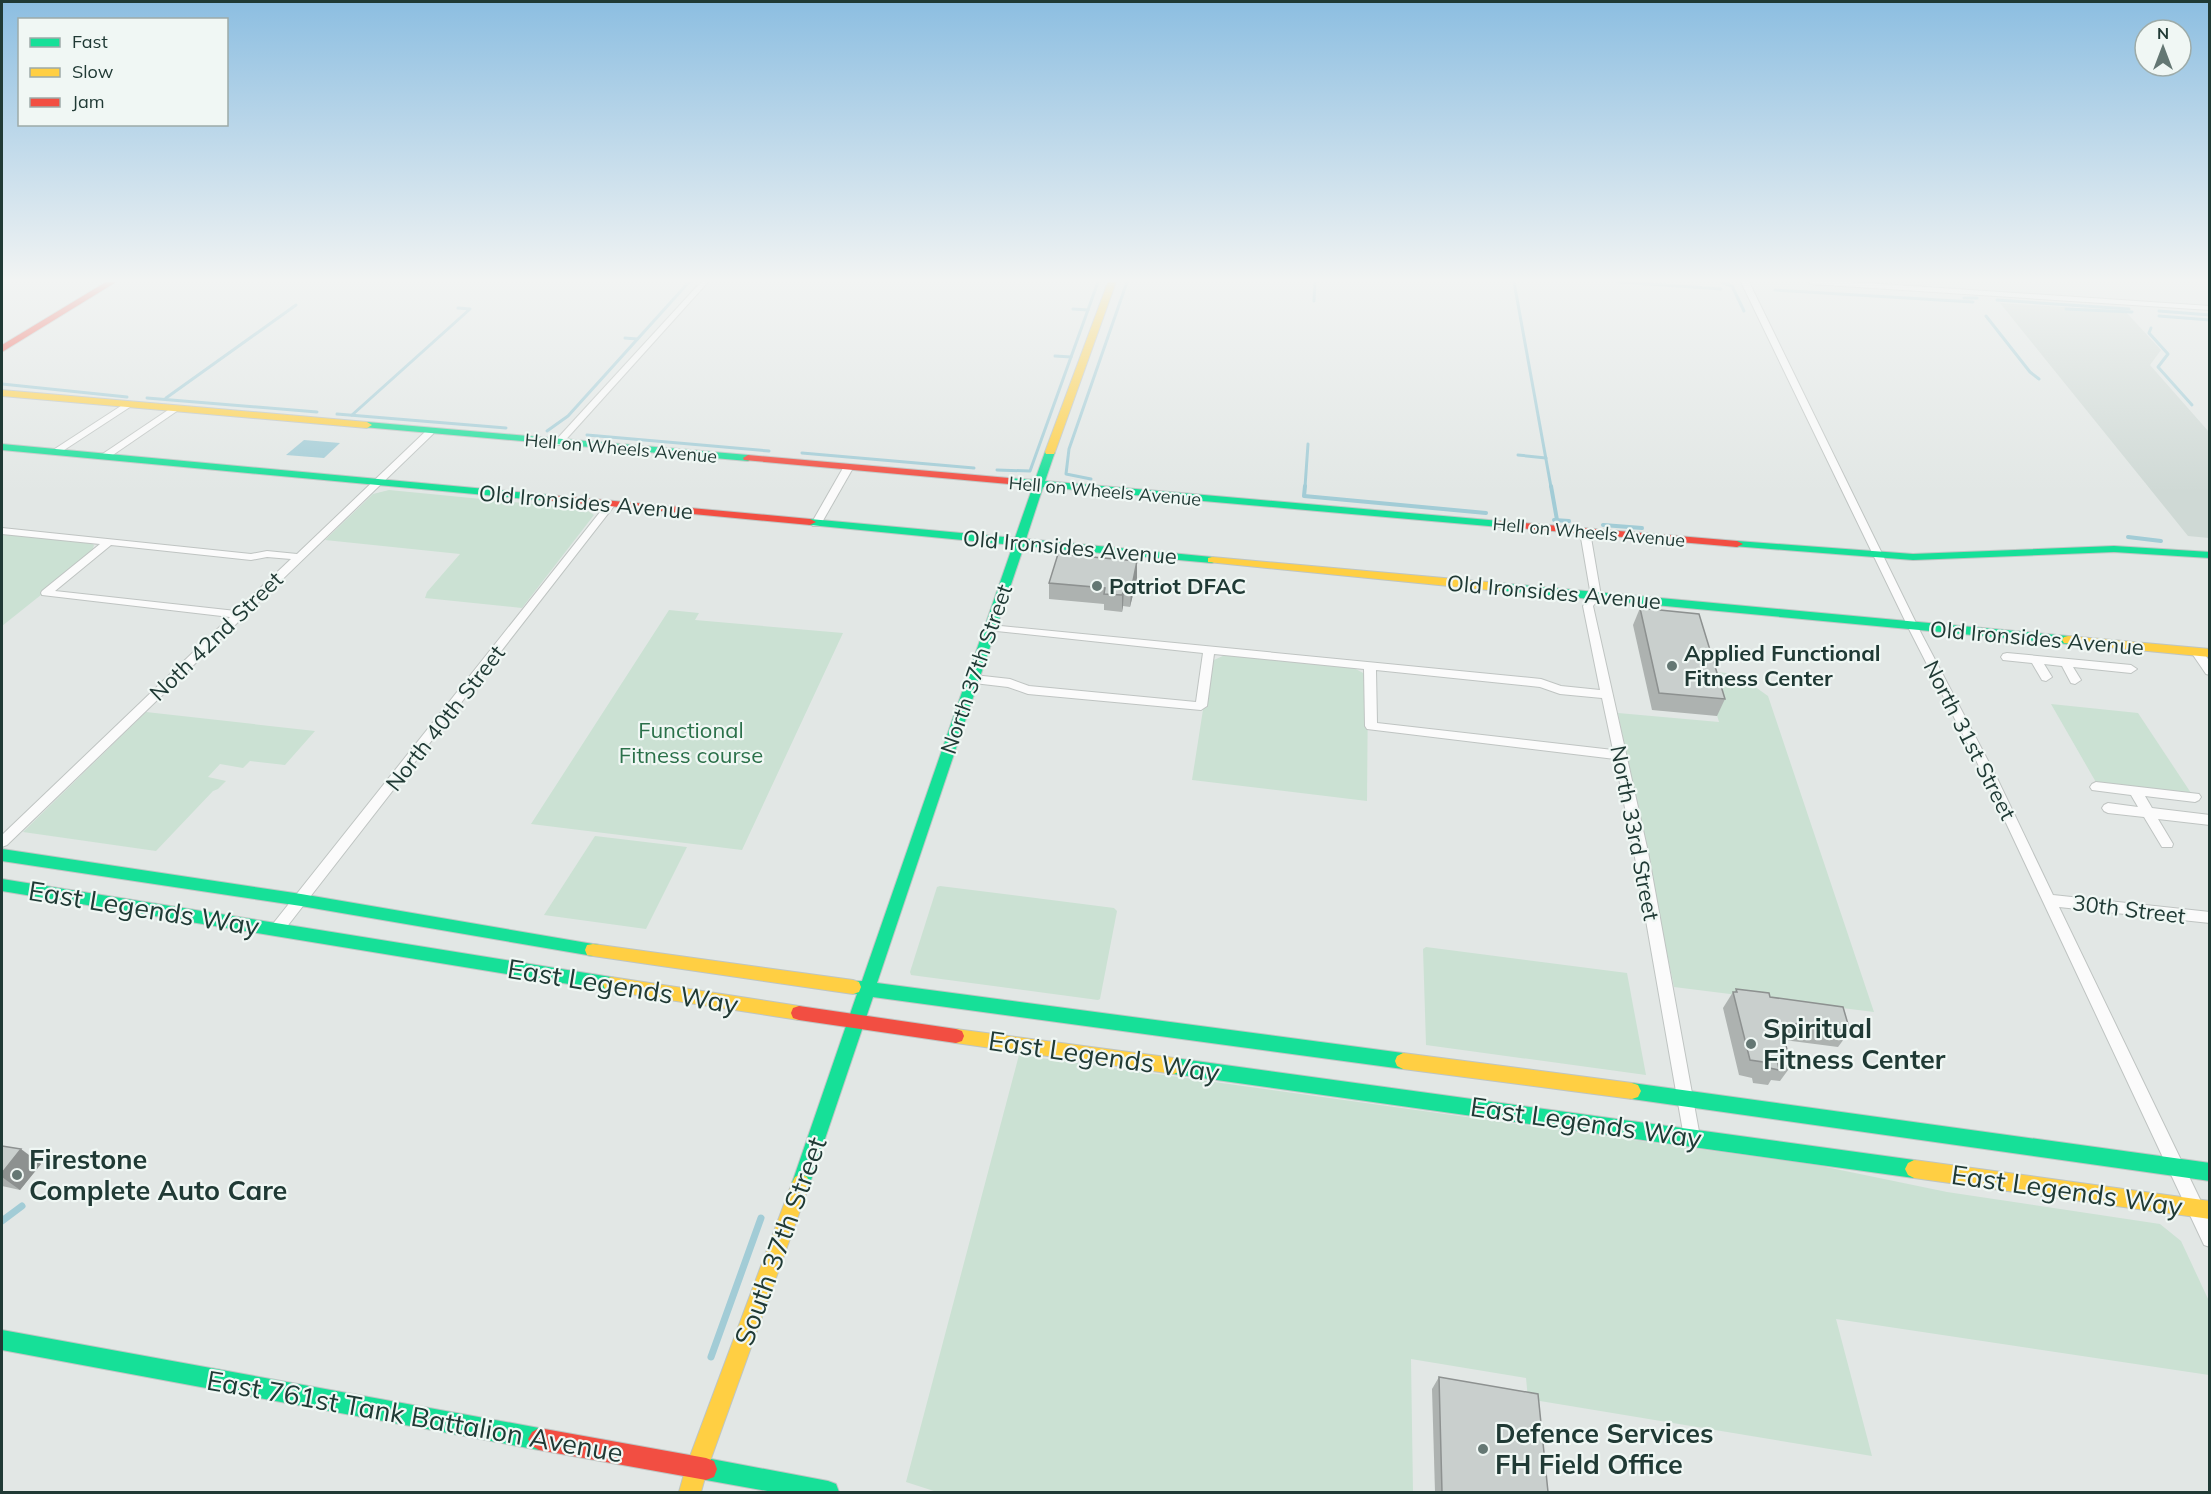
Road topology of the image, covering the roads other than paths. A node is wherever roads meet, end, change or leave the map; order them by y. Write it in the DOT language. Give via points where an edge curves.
graph roads {
  1 [pos="641,352"];
  2 [pos="1087,352"];
  3 [pos="1779,352"];
  4 [pos="2,393"];
  5 [pos="127,405"];
  6 [pos="174,409"];
  7 [pos="430,432"];
  8 [pos="558,443"];
  9 [pos="2,447"];
  10 [pos="55,452"];
  11 [pos="104,457"];
  12 [pos="848,468"];
  13 [pos="377,483"];
  14 [pos="1038,485"];
  15 [pos="611,504"];
  16 [pos="816,524"];
  17 [pos="2,531"];
  18 [pos="1585,532"];
  19 [pos="1019,542"];
  20 [pos="108,543"];
  21 [pos="2210,555"];
  22 [pos="1879,556"];
  23 [pos="298,557"];
  24 [pos="1596,596"];
  25 [pos="239,615"];
  26 [pos="1913,626"];
  27 [pos="991,628"];
  28 [pos="1209,650"];
  29 [pos="2203,653"];
  30 [pos="2007,657"];
  31 [pos="2036,660"];
  32 [pos="2065,662"];
  33 [pos="1370,666"];
  34 [pos="2132,669"];
  35 [pos="2210,671"];
  36 [pos="2046,677"];
  37 [pos="974,679"];
  38 [pos="2075,680"];
  39 [pos="1607,695"];
  40 [pos="1620,754"];
  41 [pos="2096,787"];
  42 [pos="2135,791"];
  43 [pos="2195,797"];
  44 [pos="2108,808"];
  45 [pos="2148,813"];
  46 [pos="2210,819"];
  47 [pos="2,842"];
  48 [pos="2167,844"];
  49 [pos="2,855"];
  50 [pos="48,861"];
  51 [pos="2,866"];
  52 [pos="2,885"];
  53 [pos="301,900"];
  54 [pos="2049,900"];
  55 [pos="2210,918"];
  56 [pos="277,929"];
  57 [pos="867,989"];
  58 [pos="856,1022"];
  59 [pos="1685,1097"];
  60 [pos="1692,1137"];
  61 [pos="2175,1167"];
  62 [pos="2210,1172"];
  63 [pos="2202,1209"];
  64 [pos="2210,1239"];
  65 [pos="2,1340"];
  66 [pos="697,1467"];
  67 [pos="690,1492"];
  68 [pos="828,1492"];
  1 -- 8 [label="street"];
  2 -- 14 [label="street, North 37th Street"];
  3 -- 22 [label="street, North 31st Street"];
  4 -- 5 [label="street, Hell on Wheels Avenue"];
  5 -- 6 [label="street, Hell on Wheels Avenue"];
  5 -- 10 [label="street"];
  6 -- 7 [label="street, Hell on Wheels Avenue"];
  6 -- 11 [label="street"];
  7 -- 8 [label="street, Hell on Wheels Avenue"];
  7 -- 13 [label="street, Noth 42nd Street"];
  8 -- 12 [label="street, Hell on Wheels Avenue"];
  9 -- 10 [label="street, Old Ironsides Avenue"];
  10 -- 11 [label="street, Old Ironsides Avenue"];
  11 -- 13 [label="street, Old Ironsides Avenue"];
  12 -- 14 [label="street, Hell on Wheels Avenue"];
  12 -- 16 [label="street"];
  13 -- 15 [label="street, Old Ironsides Avenue"];
  13 -- 23 [label="street, Noth 42nd Street"];
  14 -- 18 [label="street, Hell on Wheels Avenue"];
  14 -- 19 [label="street, North 37th Street"];
  15 -- 16 [label="street, Old Ironsides Avenue"];
  15 -- 53 [label="street, North 40th Street"];
  16 -- 19 [label="street, Old Ironsides Avenue"];
  17 -- 20 [label="street"];
  18 -- 22 [label="street, Hell on Wheels Avenue"];
  18 -- 24 [label="street, North 33rd Street"];
  19 -- 24 [label="street, Old Ironsides Avenue"];
  19 -- 27 [label="street, North 37th Street"];
  20 -- 23 [label="street" via="251,557"];
  20 -- 25 [label="street" via="46,593"];
  21 -- 22 [label="street, Hell on Wheels Avenue" via="2114,549"];
  22 -- 26 [label="street, North 31st Street"];
  23 -- 25 [label="street, Noth 42nd Street"];
  24 -- 26 [label="street, Old Ironsides Avenue"];
  24 -- 39 [label="street, North 33rd Street" via="1588,606"];
  25 -- 47 [label="street, Noth 42nd Street"];
  26 -- 29 [label="street, Old Ironsides Avenue"];
  26 -- 54 [label="street, North 31st Street"];
  27 -- 28 [label="street"];
  27 -- 37 [label="street, North 37th Street"];
  28 -- 33 [label="street"];
  28 -- 37 [label="street" via="1201,706 1028,690 1010,682"];
  29 -- 35 [label="street"];
  30 -- 31 [label="street"];
  31 -- 32 [label="street"];
  31 -- 36 [label="street"];
  32 -- 34 [label="street"];
  32 -- 38 [label="street"];
  33 -- 39 [label="street" via="1541,683 1560,690"];
  33 -- 40 [label="street" via="1371,726"];
  37 -- 57 [label="street, North 37th Street"];
  39 -- 40 [label="street, North 33rd Street"];
  40 -- 59 [label="street, North 33rd Street"];
  41 -- 42 [label="street"];
  42 -- 43 [label="street"];
  42 -- 45 [label="street"];
  44 -- 45 [label="street"];
  45 -- 46 [label="street"];
  45 -- 48 [label="street"];
  49 -- 50 [label="street, East Legends Way"];
  50 -- 51 [label="street"];
  50 -- 53 [label="street, East Legends Way"];
  52 -- 56 [label="street, East Legends Way"];
  53 -- 56 [label="street, North 40th Street"];
  53 -- 57 [label="street, East Legends Way" via="593,950"];
  54 -- 55 [label="street, 30th Street"];
  54 -- 61 [label="street, North 31st Street"];
  56 -- 58 [label="street, East Legends Way"];
  57 -- 58 [label="street, South 37th Street"];
  57 -- 59 [label="street, East Legends Way"];
  58 -- 60 [label="street, East Legends Way"];
  58 -- 66 [label="street, South 37th Street"];
  59 -- 60 [label="street, North 33rd Street"];
  59 -- 61 [label="street, East Legends Way"];
  60 -- 63 [label="street, East Legends Way"];
  61 -- 62 [label="street, East Legends Way"];
  61 -- 63 [label="street, North 31st Street"];
  63 -- 64 [label="street, North 31st Street"];
  65 -- 66 [label="street, East 761st Tank Battalion Avenue"];
  66 -- 67 [label="street, South 37th Street"];
  66 -- 68 [label="street, East 761st Tank Battalion Avenue"];
}
